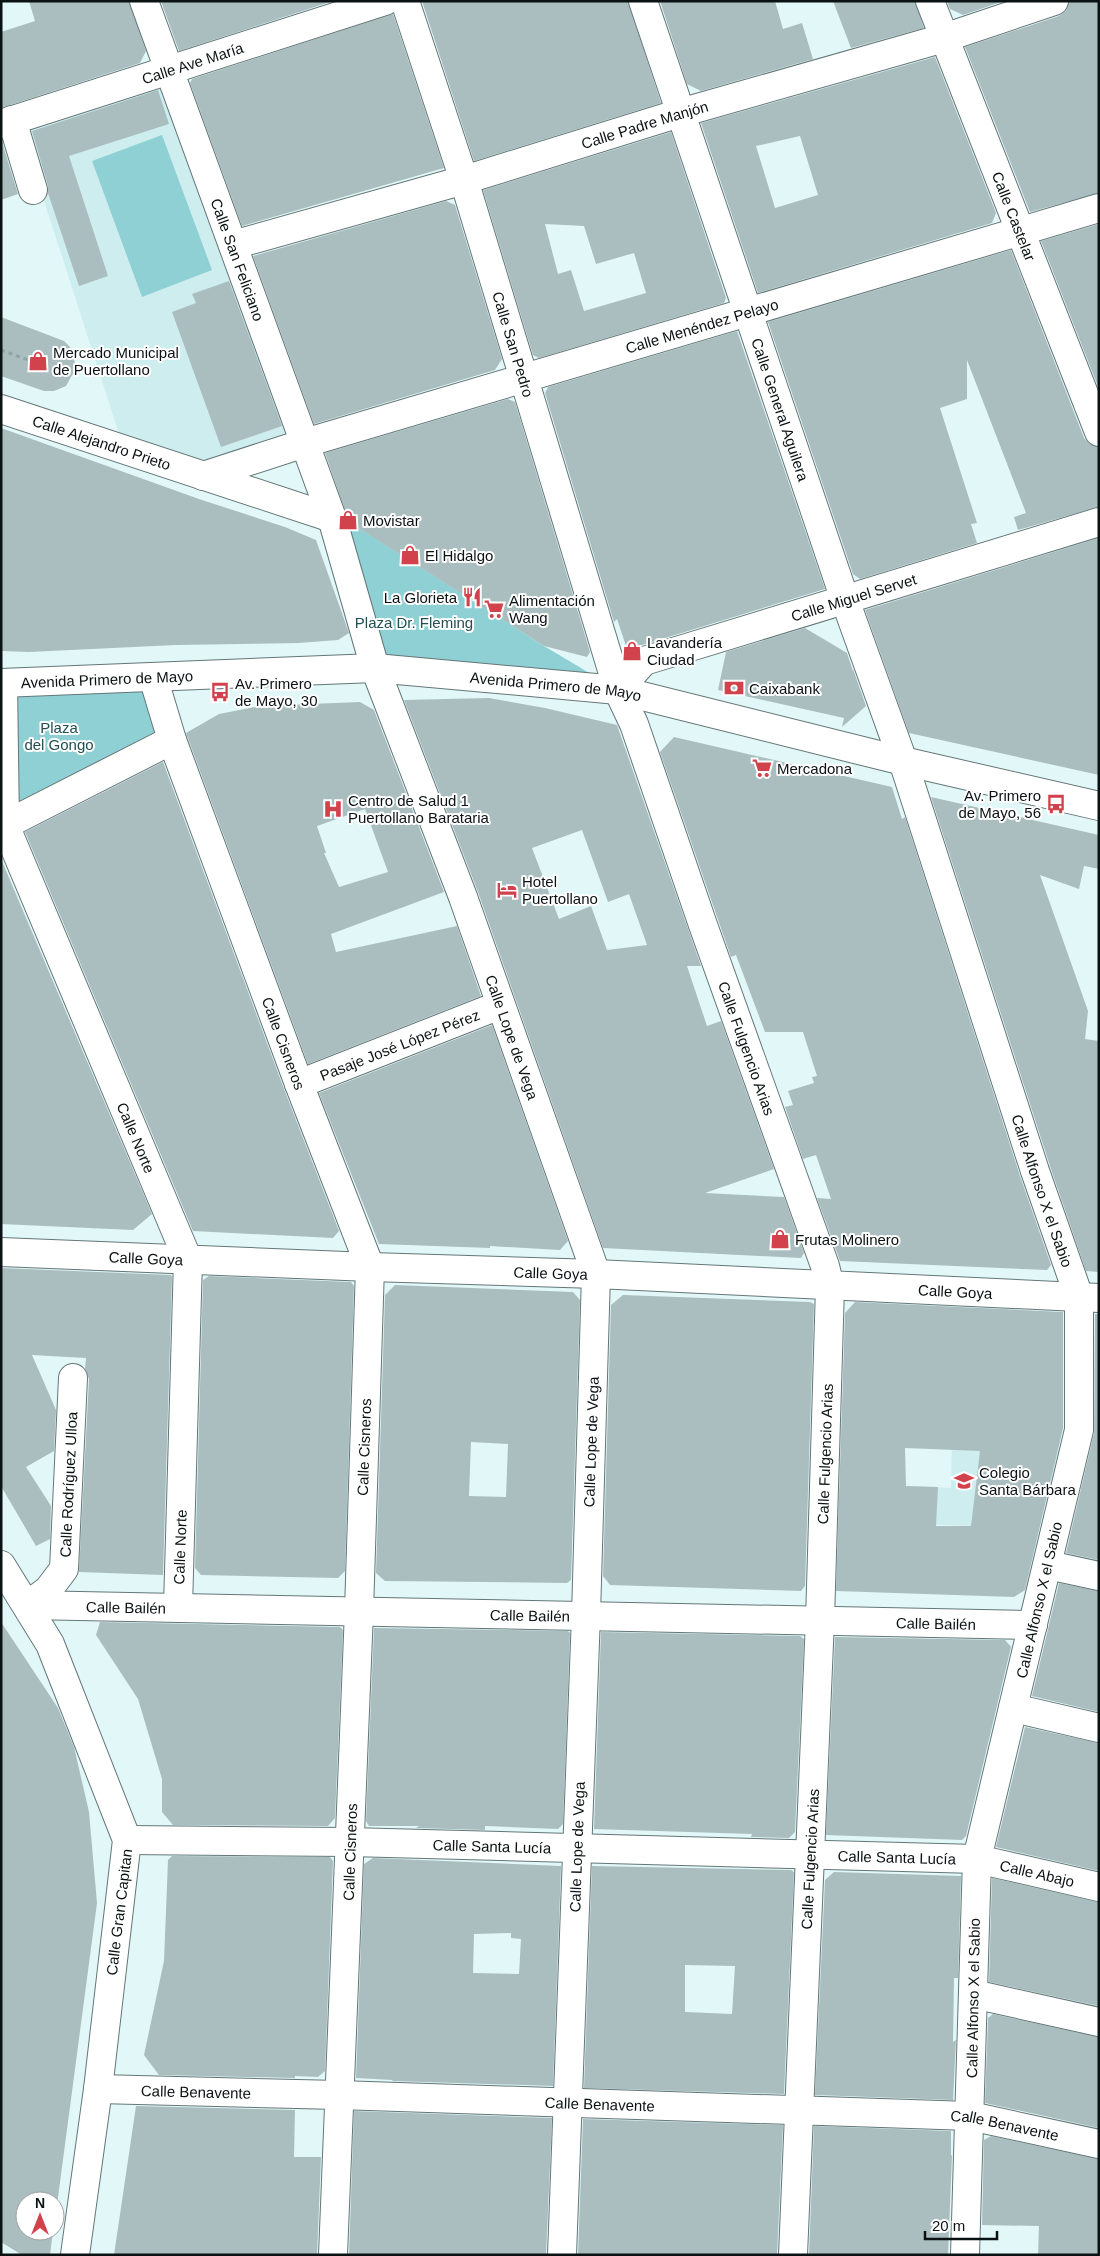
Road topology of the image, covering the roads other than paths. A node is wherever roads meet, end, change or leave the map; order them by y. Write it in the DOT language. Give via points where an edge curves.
graph roads {
  1 [pos="144,1"];
  2 [pos="385,1"];
  3 [pos="405,1"];
  4 [pos="643,1"];
  5 [pos="930,1"];
  6 [pos="1054,1"];
  7 [pos="944,38"];
  8 [pos="169,69"];
  9 [pos="680,113"];
  10 [pos="7,122"];
  11 [pos="464,180"];
  12 [pos="33,190"];
  13 [pos="1099,208"];
  14 [pos="1019,232"];
  15 [pos="233,245"];
  16 [pos="748,313"];
  17 [pos="525,380"];
  18 [pos="1,409"];
  19 [pos="1099,432"];
  20 [pos="305,443"];
  21 [pos="203,476"];
  22 [pos="332,518"];
  23 [pos="1099,522"];
  24 [pos="845,600"];
  25 [pos="375,668"];
  26 [pos="153,677"];
  27 [pos="2,683"];
  28 [pos="618,690"];
  29 [pos="172,740"];
  30 [pos="903,761"];
  31 [pos="1099,806"];
  32 [pos="3,828"];
  33 [pos="500,1005"];
  34 [pos="299,1084"];
  35 [pos="1,1252"];
  36 [pos="188,1260"];
  37 [pos="370,1268"];
  38 [pos="596,1274"];
  39 [pos="830,1286"];
  40 [pos="1089,1297"];
  41 [pos="73,1378"];
  42 [pos="1089,1433"];
  43 [pos="1048,1564"];
  44 [pos="1099,1576"];
  45 [pos="5,1578"];
  46 [pos="28,1605"];
  47 [pos="178,1608"];
  48 [pos="359,1611"];
  49 [pos="586,1615"];
  50 [pos="820,1620"];
  51 [pos="1033,1625"];
  52 [pos="1013,1708"];
  53 [pos="1099,1728"];
  54 [pos="127,1840"];
  55 [pos="350,1842"];
  56 [pos="576,1849"];
  57 [pos="810,1855"];
  58 [pos="977,1859"];
  59 [pos="1099,1886"];
  60 [pos="974,1994"];
  61 [pos="1099,2022"];
  62 [pos="98,2090"];
  63 [pos="339,2095"];
  64 [pos="568,2103"];
  65 [pos="799,2110"];
  66 [pos="970,2116"];
  67 [pos="1099,2144"];
  68 [pos="74,2255"];
  69 [pos="333,2255"];
  70 [pos="562,2255"];
  71 [pos="792,2255"];
  72 [pos="965,2255"];
  1 -- 8 [label="street, Calle San Feliciano"];
  2 -- 8 [label="street, Calle Ave María"];
  3 -- 11 [label="street, Calle San Pedro"];
  4 -- 9 [label="street, Calle General Aguilera"];
  5 -- 7 [label="street, Calle Castelar"];
  6 -- 7 [label="street, Calle Padre Manjón"];
  7 -- 9 [label="street, Calle Padre Manjón"];
  7 -- 14 [label="street, Calle Castelar"];
  8 -- 10 [label="street, Calle Ave María"];
  8 -- 15 [label="street, Calle San Feliciano"];
  9 -- 11 [label="street, Calle Padre Manjón"];
  9 -- 16 [label="street, Calle General Aguilera"];
  10 -- 12 [label="street"];
  11 -- 15 [label="street, Calle Padre Manjón"];
  11 -- 17 [label="street, Calle San Pedro"];
  13 -- 14 [label="street, Calle Menéndez Pelayo"];
  14 -- 16 [label="street, Calle Menéndez Pelayo"];
  14 -- 19 [label="street, Calle Castelar"];
  15 -- 20 [label="street, Calle San Feliciano"];
  16 -- 17 [label="street, Calle Menéndez Pelayo"];
  16 -- 24 [label="street, Calle General Aguilera"];
  17 -- 20 [label="street, Calle Menéndez Pelayo"];
  17 -- 28 [label="street, Calle San Pedro"];
  18 -- 21 [label="street, Calle Alejandro Prieto"];
  20 -- 21 [label="street"];
  20 -- 22 [label="street, Calle San Feliciano"];
  21 -- 22 [label="street, Calle Alejandro Prieto"];
  22 -- 25 [label="street"];
  23 -- 24 [label="street, Calle Miguel Servet"];
  24 -- 28 [label="street, Calle Miguel Servet" via="644,661"];
  24 -- 30 [label="street, Calle General Aguilera"];
  25 -- 26 [label="street, Avenida Primero de Mayo"];
  25 -- 28 [label="street, Avenida Primero de Mayo"];
  25 -- 33 [label="street, Calle Lope de Vega" via="463,897"];
  26 -- 27 [label="street, Avenida Primero de Mayo"];
  26 -- 29 [label="street, Calle Cisneros"];
  27 -- 32 [label="street, Calle Norte"];
  28 -- 30 [label="street, Avenida Primero de Mayo"];
  28 -- 39 [label="street, Calle Fulgencio Arias" via="634,724"];
  29 -- 32 [label="street"];
  29 -- 34 [label="street, Calle Cisneros"];
  30 -- 31 [label="street, Avenida Primero de Mayo"];
  30 -- 40 [label="street, Calle Alfonso X el Sabio" via="1035,1171"];
  32 -- 36 [label="street, Calle Norte"];
  33 -- 34 [label="street, Pasaje José López Pérez"];
  33 -- 38 [label="street, Calle Lope de Vega"];
  34 -- 37 [label="street, Calle Cisneros"];
  35 -- 36 [label="street, Calle Goya"];
  36 -- 37 [label="street, Calle Goya"];
  36 -- 47 [label="street, Calle Norte"];
  37 -- 38 [label="street, Calle Goya"];
  37 -- 48 [label="street, Calle Cisneros"];
  38 -- 39 [label="street, Calle Goya"];
  38 -- 49 [label="street, Calle Lope de Vega"];
  39 -- 40 [label="street, Calle Goya"];
  39 -- 50 [label="street, Calle Fulgencio Arias"];
  40 -- 42 [label="street, Calle Alfonso X el Sabio"];
  41 -- 46 [label="street, Calle Rodríguez Ulloa" via="64,1569 48,1590"];
  42 -- 43 [label="street, Calle Alfonso X el Sabio"];
  43 -- 44 [label="street"];
  43 -- 51 [label="street, Calle Alfonso X el Sabio"];
  45 -- 46 [label="street, Calle Gran Capitan"];
  46 -- 47 [label="street, Calle Bailén"];
  46 -- 54 [label="street, Calle Gran Capitan" via="50,1644"];
  47 -- 48 [label="street, Calle Bailén"];
  48 -- 49 [label="street, Calle Bailén"];
  48 -- 55 [label="street, Calle Cisneros"];
  49 -- 50 [label="street, Calle Bailén"];
  49 -- 56 [label="street, Calle Lope de Vega"];
  50 -- 51 [label="street, Calle Bailén"];
  50 -- 57 [label="street, Calle Fulgencio Arias"];
  51 -- 52 [label="street, Calle Alfonso X el Sabio"];
  52 -- 53 [label="street"];
  52 -- 58 [label="street, Calle Alfonso X el Sabio"];
  54 -- 55 [label="street, Calle Santa Lucía"];
  54 -- 62 [label="street, Calle Gran Capitan"];
  55 -- 56 [label="street, Calle Santa Lucía"];
  55 -- 63 [label="street, Calle Cisneros"];
  56 -- 57 [label="street, Calle Santa Lucía"];
  56 -- 64 [label="street, Calle Lope de Vega"];
  57 -- 58 [label="street, Calle Santa Lucía"];
  57 -- 65 [label="street, Calle Fulgencio Arias"];
  58 -- 59 [label="street, Calle Abajo"];
  58 -- 60 [label="street, Calle Alfonso X el Sabio"];
  60 -- 61 [label="street"];
  60 -- 66 [label="street, Calle Alfonso X el Sabio"];
  62 -- 63 [label="street, Calle Benavente"];
  62 -- 68 [label="street, Calle Gran Capitan"];
  63 -- 64 [label="street, Calle Benavente"];
  63 -- 69 [label="street, Calle Cisneros"];
  64 -- 65 [label="street, Calle Benavente"];
  64 -- 70 [label="street, Calle Lope de Vega"];
  65 -- 66 [label="street, Calle Benavente"];
  65 -- 71 [label="street, Calle Fulgencio Arias"];
  66 -- 67 [label="street, Calle Benavente"];
  66 -- 72 [label="street, Calle Alfonso X el Sabio"];
}
